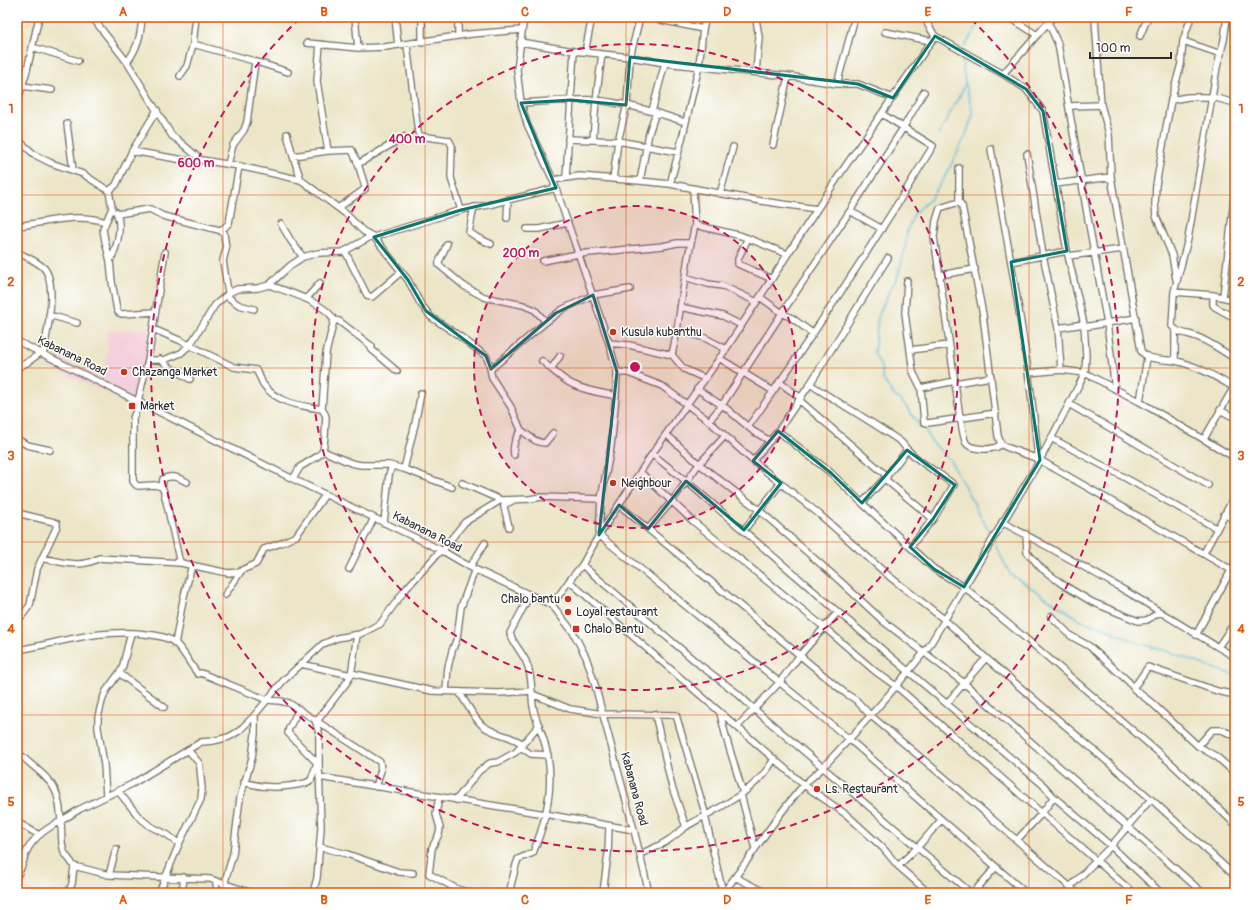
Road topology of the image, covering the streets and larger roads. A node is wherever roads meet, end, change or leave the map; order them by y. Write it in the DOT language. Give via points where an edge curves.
graph roads {
  1 [pos="39,17"];
  2 [pos="92,17"];
  3 [pos="142,17"];
  4 [pos="196,17"];
  5 [pos="356,17"];
  6 [pos="395,17"];
  7 [pos="422,17"];
  8 [pos="458,17"];
  9 [pos="524,17"];
  10 [pos="592,17"];
  11 [pos="640,17"];
  12 [pos="646,17"];
  13 [pos="706,17"];
  14 [pos="752,17"];
  15 [pos="855,17"];
  16 [pos="926,17"];
  17 [pos="1010,17"];
  18 [pos="1053,17"];
  19 [pos="1148,17"];
  20 [pos="1191,17"];
  21 [pos="1227,17"];
  22 [pos="1095,19"];
  23 [pos="1048,22"];
  24 [pos="703,29"];
  25 [pos="522,30"];
  26 [pos="885,32"];
  27 [pos="1037,35"];
  28 [pos="458,36"];
  29 [pos="935,36"];
  30 [pos="1140,36"];
  31 [pos="931,41"];
  32 [pos="1183,41"];
  33 [pos="520,42"];
  34 [pos="422,43"];
  35 [pos="193,44"];
  36 [pos="307,44"];
  37 [pos="320,44"];
  38 [pos="398,45"];
  39 [pos="407,45"];
  40 [pos="32,47"];
  41 [pos="358,48"];
  42 [pos="574,52"];
  43 [pos="585,52"];
  44 [pos="602,54"];
  45 [pos="1221,54"];
  46 [pos="630,57"];
  47 [pos="78,61"];
  48 [pos="128,62"];
  49 [pos="255,62"];
  50 [pos="665,63"];
  51 [pos="698,66"];
  52 [pos="288,72"];
  53 [pos="756,72"];
  54 [pos="1003,74"];
  55 [pos="180,76"];
  56 [pos="788,76"];
  57 [pos="837,84"];
  58 [pos="22,86"];
  59 [pos="52,90"];
  60 [pos="924,92"];
  61 [pos="1212,97"];
  62 [pos="893,98"];
  63 [pos="570,100"];
  64 [pos="596,100"];
  65 [pos="1171,100"];
  66 [pos="17,102"];
  67 [pos="521,103"];
  68 [pos="1235,103"];
  69 [pos="627,105"];
  70 [pos="1101,105"];
  71 [pos="1069,106"];
  72 [pos="157,110"];
  73 [pos="654,112"];
  74 [pos="882,114"];
  75 [pos="685,122"];
  76 [pos="67,124"];
  77 [pos="903,128"];
  78 [pos="287,134"];
  79 [pos="404,137"];
  80 [pos="568,139"];
  81 [pos="17,140"];
  82 [pos="592,140"];
  83 [pos="618,141"];
  84 [pos="774,145"];
  85 [pos="646,146"];
  86 [pos="733,147"];
  87 [pos="991,149"];
  88 [pos="132,151"];
  89 [pos="328,151"];
  90 [pos="678,152"];
  91 [pos="1027,154"];
  92 [pos="293,156"];
  93 [pos="201,160"];
  94 [pos="228,164"];
  95 [pos="358,164"];
  96 [pos="239,166"];
  97 [pos="959,168"];
  98 [pos="73,170"];
  99 [pos="566,177"];
  100 [pos="1111,177"];
  101 [pos="613,179"];
  102 [pos="301,180"];
  103 [pos="553,180"];
  104 [pos="1082,180"];
  105 [pos="640,181"];
  106 [pos="670,184"];
  107 [pos="1055,184"];
  108 [pos="556,188"];
  109 [pos="694,189"];
  110 [pos="1235,189"];
  111 [pos="109,191"];
  112 [pos="720,194"];
  113 [pos="508,199"];
  114 [pos="959,202"];
  115 [pos="474,207"];
  116 [pos="112,208"];
  117 [pos="338,208"];
  118 [pos="816,209"];
  119 [pos="461,210"];
  120 [pos="850,211"];
  121 [pos="117,214"];
  122 [pos="507,218"];
  123 [pos="106,222"];
  124 [pos="567,223"];
  125 [pos="281,224"];
  126 [pos="695,225"];
  127 [pos="17,226"];
  128 [pos="527,229"];
  129 [pos="219,230"];
  130 [pos="882,230"];
  131 [pos="373,236"];
  132 [pos="748,238"];
  133 [pos="691,243"];
  134 [pos="447,244"];
  135 [pos="491,244"];
  136 [pos="1123,249"];
  137 [pos="345,251"];
  138 [pos="17,252"];
  139 [pos="165,252"];
  140 [pos="1094,253"];
  141 [pos="578,254"];
  142 [pos="787,254"];
  143 [pos="1068,254"];
  144 [pos="1043,255"];
  145 [pos="303,257"];
  146 [pos="888,258"];
  147 [pos="110,262"];
  148 [pos="543,262"];
  149 [pos="1011,262"];
  150 [pos="975,269"];
  151 [pos="401,272"];
  152 [pos="940,275"];
  153 [pos="685,277"];
  154 [pos="772,279"];
  155 [pos="907,281"];
  156 [pos="1177,282"];
  157 [pos="320,283"];
  158 [pos="269,285"];
  159 [pos="630,289"];
  160 [pos="1174,292"];
  161 [pos="229,293"];
  162 [pos="593,295"];
  163 [pos="1213,295"];
  164 [pos="1223,297"];
  165 [pos="306,299"];
  166 [pos="758,299"];
  167 [pos="1235,300"];
  168 [pos="680,307"];
  169 [pos="254,309"];
  170 [pos="155,312"];
  171 [pos="782,313"];
  172 [pos="49,315"];
  173 [pos="1136,318"];
  174 [pos="1235,318"];
  175 [pos="334,320"];
  176 [pos="546,322"];
  177 [pos="77,323"];
  178 [pos="1107,323"];
  179 [pos="742,325"];
  180 [pos="1084,325"];
  181 [pos="1058,328"];
  182 [pos="153,329"];
  183 [pos="1175,329"];
  184 [pos="677,330"];
  185 [pos="812,333"];
  186 [pos="17,341"];
  187 [pos="609,343"];
  188 [pos="190,345"];
  189 [pos="949,345"];
  190 [pos="726,349"];
  191 [pos="910,350"];
  192 [pos="42,353"];
  193 [pos="672,355"];
  194 [pos="560,356"];
  195 [pos="1147,357"];
  196 [pos="719,358"];
  197 [pos="1235,359"];
  198 [pos="148,360"];
  199 [pos="160,360"];
  200 [pos="542,361"];
  201 [pos="1175,361"];
  202 [pos="17,368"];
  203 [pos="491,369"];
  204 [pos="551,369"];
  205 [pos="397,370"];
  206 [pos="1061,370"];
  207 [pos="617,372"];
  208 [pos="743,372"];
  209 [pos="1028,373"];
  210 [pos="1085,373"];
  211 [pos="991,377"];
  212 [pos="704,378"];
  213 [pos="190,379"];
  214 [pos="779,382"];
  215 [pos="955,382"];
  216 [pos="810,384"];
  217 [pos="1235,387"];
  218 [pos="921,388"];
  219 [pos="697,389"];
  220 [pos="1114,389"];
  221 [pos="774,391"];
  222 [pos="421,393"];
  223 [pos="616,396"];
  224 [pos="800,399"];
  225 [pos="139,401"];
  226 [pos="1140,402"];
  227 [pos="686,404"];
  228 [pos="1069,404"];
  229 [pos="722,405"];
  230 [pos="322,409"];
  231 [pos="1220,410"];
  232 [pos="996,413"];
  233 [pos="960,418"];
  234 [pos="1235,418"];
  235 [pos="708,422"];
  236 [pos="748,427"];
  237 [pos="521,430"];
  238 [pos="778,431"];
  239 [pos="553,433"];
  240 [pos="666,434"];
  241 [pos="725,436"];
  242 [pos="1051,438"];
  243 [pos="17,439"];
  244 [pos="1204,439"];
  245 [pos="770,441"];
  246 [pos="1001,444"];
  247 [pos="50,450"];
  248 [pos="907,450"];
  249 [pos="323,451"];
  250 [pos="652,454"];
  251 [pos="514,455"];
  252 [pos="1232,456"];
  253 [pos="1039,459"];
  254 [pos="753,461"];
  255 [pos="699,464"];
  256 [pos="392,466"];
  257 [pos="404,468"];
  258 [pos="640,472"];
  259 [pos="887,476"];
  260 [pos="293,479"];
  261 [pos="686,481"];
  262 [pos="187,482"];
  263 [pos="781,483"];
  264 [pos="462,484"];
  265 [pos="1208,485"];
  266 [pos="162,487"];
  267 [pos="452,487"];
  268 [pos="325,495"];
  269 [pos="1235,495"];
  270 [pos="601,499"];
  271 [pos="501,500"];
  272 [pos="514,500"];
  273 [pos="672,501"];
  274 [pos="862,503"];
  275 [pos="619,505"];
  276 [pos="759,510"];
  277 [pos="17,513"];
  278 [pos="1224,514"];
  279 [pos="374,518"];
  280 [pos="933,519"];
  281 [pos="1235,520"];
  282 [pos="1002,522"];
  283 [pos="384,523"];
  284 [pos="509,527"];
  285 [pos="1216,528"];
  286 [pos="648,529"];
  287 [pos="744,530"];
  288 [pos="1026,534"];
  289 [pos="599,535"];
  290 [pos="485,543"];
  291 [pos="910,547"];
  292 [pos="442,551"];
  293 [pos="1204,553"];
  294 [pos="42,558"];
  295 [pos="181,563"];
  296 [pos="1235,563"];
  297 [pos="192,565"];
  298 [pos="582,565"];
  299 [pos="473,568"];
  300 [pos="349,569"];
  301 [pos="1233,570"];
  302 [pos="240,572"];
  303 [pos="569,581"];
  304 [pos="964,587"];
  305 [pos="225,595"];
  306 [pos="530,595"];
  307 [pos="552,605"];
  308 [pos="838,612"];
  309 [pos="1160,612"];
  310 [pos="1051,616"];
  311 [pos="17,620"];
  312 [pos="945,620"];
  313 [pos="1235,622"];
  314 [pos="825,628"];
  315 [pos="131,632"];
  316 [pos="1196,634"];
  317 [pos="356,635"];
  318 [pos="175,644"];
  319 [pos="1218,647"];
  320 [pos="17,650"];
  321 [pos="924,652"];
  322 [pos="800,655"];
  323 [pos="1235,657"];
  324 [pos="986,658"];
  325 [pos="302,664"];
  326 [pos="119,672"];
  327 [pos="909,672"];
  328 [pos="351,674"];
  329 [pos="779,683"];
  330 [pos="964,683"];
  331 [pos="896,686"];
  332 [pos="1133,687"];
  333 [pos="446,691"];
  334 [pos="460,692"];
  335 [pos="532,693"];
  336 [pos="1235,695"];
  337 [pos="267,700"];
  338 [pos="947,703"];
  339 [pos="164,707"];
  340 [pos="299,709"];
  341 [pos="754,709"];
  342 [pos="720,712"];
  343 [pos="603,714"];
  344 [pos="655,714"];
  345 [pos="255,715"];
  346 [pos="870,715"];
  347 [pos="316,720"];
  348 [pos="539,725"];
  349 [pos="737,727"];
  350 [pos="1235,736"];
  351 [pos="849,739"];
  352 [pos="522,746"];
  353 [pos="1198,746"];
  354 [pos="188,750"];
  355 [pos="17,751"];
  356 [pos="548,755"];
  357 [pos="774,759"];
  358 [pos="318,764"];
  359 [pos="823,767"];
  360 [pos="1235,773"];
  361 [pos="319,776"];
  362 [pos="244,782"];
  363 [pos="804,785"];
  364 [pos="376,787"];
  365 [pos="118,791"];
  366 [pos="742,794"];
  367 [pos="106,796"];
  368 [pos="439,797"];
  369 [pos="1054,797"];
  370 [pos="1151,799"];
  371 [pos="456,800"];
  372 [pos="1042,813"];
  373 [pos="545,814"];
  374 [pos="706,816"];
  375 [pos="941,820"];
  376 [pos="61,821"];
  377 [pos="17,822"];
  378 [pos="1235,824"];
  379 [pos="609,826"];
  380 [pos="686,827"];
  381 [pos="1128,827"];
  382 [pos="634,830"];
  383 [pos="40,835"];
  384 [pos="1017,840"];
  385 [pos="179,844"];
  386 [pos="1111,846"];
  387 [pos="320,847"];
  388 [pos="755,848"];
  389 [pos="917,848"];
  390 [pos="116,849"];
  391 [pos="640,854"];
  392 [pos="1097,861"];
  393 [pos="74,866"];
  394 [pos="898,866"];
  395 [pos="996,867"];
  396 [pos="413,873"];
  397 [pos="109,875"];
  398 [pos="17,876"];
  399 [pos="166,876"];
  400 [pos="1235,876"];
  401 [pos="735,877"];
  402 [pos="184,878"];
  403 [pos="216,882"];
  404 [pos="224,885"];
  405 [pos="1070,887"];
  406 [pos="1130,890"];
  407 [pos="68,893"];
  408 [pos="159,893"];
  409 [pos="182,893"];
  410 [pos="217,893"];
  411 [pos="252,893"];
  412 [pos="313,893"];
  413 [pos="471,893"];
  414 [pos="509,893"];
  415 [pos="604,893"];
  416 [pos="648,893"];
  417 [pos="723,893"];
  418 [pos="766,893"];
  419 [pos="929,893"];
  420 [pos="972,893"];
  421 [pos="1026,893"];
  422 [pos="1077,893"];
  423 [pos="1161,893"];
  424 [pos="1203,893"];
  1 -- 40 [label="street"];
  2 -- 48 [label="street"];
  3 -- 48 [label="street" via="135,52"];
  4 -- 35 [label="street"];
  5 -- 41 [label="street"];
  6 -- 38 [label="street"];
  7 -- 34 [label="street"];
  8 -- 28 [label="street"];
  9 -- 25 [label="street"];
  10 -- 43 [label="street"];
  11 -- 46 [label="street"];
  12 -- 24 [label="street"];
  13 -- 24 [label="street"];
  14 -- 53 [label="street" via="756,19 758,38"];
  15 -- 57 [label="street"];
  16 -- 29 [label="street"];
  17 -- 27 [label="street"];
  18 -- 23 [label="street"];
  19 -- 30 [label="street"];
  20 -- 32 [label="street"];
  21 -- 45 [label="street"];
  22 -- 70 [label="street"];
  23 -- 27 [label="street"];
  23 -- 71 [label="street" via="1058,44"];
  24 -- 51 [label="street"];
  25 -- 28 [label="street"];
  25 -- 33 [label="street"];
  26 -- 31 [label="street"];
  27 -- 54 [label="street"];
  28 -- 34 [label="street"];
  29 -- 31 [label="street"];
  29 -- 54 [label="street"];
  31 -- 62 [label="street"];
  32 -- 45 [label="street"];
  32 -- 65 [label="street" via="1181,64"];
  33 -- 42 [label="street"];
  33 -- 67 [label="street" via="517,70"];
  34 -- 39 [label="street"];
  35 -- 49 [label="street"];
  35 -- 55 [label="street" via="187,66"];
  36 -- 37 [label="street"];
  37 -- 41 [label="street"];
  37 -- 89 [label="street" via="317,81"];
  38 -- 39 [label="street"];
  38 -- 41 [label="street" via="385,48"];
  39 -- 119 [label="street" via="418,132 420,136 448,140 452,146 451,178"];
  40 -- 47 [label="street"];
  40 -- 58 [label="street"];
  42 -- 43 [label="street"];
  42 -- 63 [label="street"];
  43 -- 44 [label="street"];
  44 -- 46 [label="street"];
  44 -- 64 [label="street"];
  45 -- 61 [label="street"];
  46 -- 50 [label="street"];
  46 -- 69 [label="street"];
  48 -- 72 [label="street"];
  49 -- 52 [label="street"];
  49 -- 94 [label="street" via="247,122 233,146"];
  50 -- 51 [label="street"];
  50 -- 73 [label="street"];
  51 -- 53 [label="street"];
  51 -- 75 [label="street"];
  53 -- 56 [label="street"];
  54 -- 107 [label="street" via="1026,89 1042,111"];
  56 -- 57 [label="street"];
  56 -- 84 [label="street"];
  57 -- 62 [label="street" via="858,84"];
  58 -- 59 [label="street"];
  58 -- 66 [label="street"];
  60 -- 77 [label="street"];
  61 -- 65 [label="street"];
  61 -- 68 [label="street"];
  61 -- 156 [label="street" via="1188,240"];
  62 -- 74 [label="street"];
  63 -- 64 [label="street"];
  63 -- 67 [label="street"];
  63 -- 80 [label="street"];
  64 -- 69 [label="street"];
  64 -- 82 [label="street"];
  65 -- 156 [label="street" via="1155,204 1156,216 1172,255"];
  67 -- 103 [label="street" via="527,124"];
  69 -- 73 [label="street"];
  69 -- 83 [label="street"];
  70 -- 71 [label="street"];
  70 -- 100 [label="street" via="1109,134"];
  71 -- 104 [label="street"];
  72 -- 88 [label="street"];
  72 -- 93 [label="street" via="172,136"];
  73 -- 75 [label="street"];
  73 -- 85 [label="street"];
  74 -- 77 [label="street"];
  74 -- 118 [label="street"];
  75 -- 90 [label="street"];
  76 -- 98 [label="street"];
  77 -- 120 [label="street"];
  77 -- 130 [label="street" via="933,146"];
  78 -- 92 [label="street"];
  79 -- 95 [label="street"];
  80 -- 82 [label="street"];
  80 -- 99 [label="street"];
  81 -- 98 [label="street" via="35,155"];
  82 -- 83 [label="street"];
  83 -- 85 [label="street"];
  83 -- 101 [label="street"];
  85 -- 90 [label="street"];
  85 -- 105 [label="street"];
  86 -- 112 [label="street"];
  87 -- 149 [label="street"];
  88 -- 93 [label="street" via="189,161"];
  88 -- 111 [label="street" via="116,185"];
  89 -- 92 [label="street"];
  89 -- 95 [label="street" via="352,150"];
  90 -- 106 [label="street"];
  91 -- 144 [label="street"];
  92 -- 102 [label="street"];
  93 -- 94 [label="street"];
  94 -- 96 [label="street"];
  95 -- 117 [label="street" via="365,189"];
  96 -- 102 [label="street"];
  96 -- 129 [label="street" via="229,222"];
  97 -- 114 [label="street"];
  98 -- 111 [label="street"];
  99 -- 101 [label="street"];
  99 -- 103 [label="street"];
  100 -- 104 [label="street"];
  100 -- 136 [label="street"];
  101 -- 105 [label="street"];
  102 -- 117 [label="street"];
  103 -- 108 [label="street"];
  104 -- 107 [label="street"];
  104 -- 140 [label="street"];
  105 -- 106 [label="street"];
  106 -- 109 [label="street"];
  107 -- 143 [label="street"];
  108 -- 113 [label="street"];
  108 -- 124 [label="street"];
  109 -- 112 [label="street"];
  109 -- 126 [label="street"];
  110 -- 164 [label="street"];
  111 -- 116 [label="street"];
  112 -- 118 [label="street"];
  113 -- 115 [label="street"];
  113 -- 122 [label="street"];
  114 -- 150 [label="street"];
  114 -- 152 [label="street" via="940,208 936,221 934,237"];
  115 -- 119 [label="street"];
  115 -- 135 [label="street" via="470,232"];
  116 -- 121 [label="street"];
  116 -- 123 [label="street"];
  117 -- 131 [label="street" via="363,231"];
  118 -- 142 [label="street"];
  119 -- 131 [label="street"];
  120 -- 130 [label="street"];
  120 -- 171 [label="street"];
  121 -- 129 [label="street" via="150,209 163,216"];
  121 -- 147 [label="street" via="117,249"];
  123 -- 127 [label="street" via="80,217"];
  123 -- 147 [label="street" via="103,229"];
  124 -- 128 [label="street" via="539,230"];
  124 -- 141 [label="street"];
  125 -- 145 [label="street"];
  126 -- 132 [label="street"];
  126 -- 133 [label="street"];
  129 -- 161 [label="street" via="224,233 226,244 223,261"];
  130 -- 185 [label="street"];
  131 -- 137 [label="street"];
  131 -- 151 [label="street"];
  132 -- 142 [label="street"];
  132 -- 154 [label="street" via="738,264"];
  133 -- 141 [label="street"];
  133 -- 153 [label="street"];
  134 -- 176 [label="street" via="439,264 456,280 484,297 535,310"];
  136 -- 140 [label="street"];
  136 -- 173 [label="street"];
  137 -- 145 [label="street"];
  137 -- 151 [label="street" via="367,296 372,297"];
  138 -- 172 [label="street" via="45,269 50,285"];
  139 -- 170 [label="street"];
  140 -- 143 [label="street"];
  140 -- 178 [label="street"];
  141 -- 148 [label="street"];
  141 -- 162 [label="street"];
  142 -- 154 [label="street"];
  143 -- 144 [label="street"];
  143 -- 180 [label="street"];
  144 -- 149 [label="street"];
  144 -- 181 [label="street"];
  145 -- 158 [label="street"];
  146 -- 216 [label="street"];
  147 -- 170 [label="street" via="119,313"];
  149 -- 209 [label="street"];
  150 -- 152 [label="street"];
  150 -- 211 [label="street"];
  151 -- 203 [label="street" via="431,317 482,352"];
  152 -- 189 [label="street"];
  153 -- 166 [label="street" via="723,286"];
  153 -- 168 [label="street"];
  154 -- 166 [label="street"];
  155 -- 191 [label="street" via="905,313"];
  156 -- 160 [label="street"];
  157 -- 165 [label="street"];
  158 -- 161 [label="street" via="238,289"];
  158 -- 165 [label="street"];
  159 -- 162 [label="street"];
  160 -- 163 [label="street"];
  160 -- 183 [label="street" via="1172,326"];
  161 -- 169 [label="street" via="232,301"];
  161 -- 188 [label="street" via="215,305"];
  162 -- 176 [label="street" via="556,313"];
  162 -- 187 [label="street"];
  163 -- 164 [label="street"];
  163 -- 174 [label="street" via="1215,307"];
  164 -- 167 [label="street"];
  165 -- 175 [label="street" via="319,306"];
  166 -- 171 [label="street"];
  166 -- 179 [label="street"];
  168 -- 179 [label="street" via="723,316"];
  168 -- 184 [label="street"];
  170 -- 182 [label="street"];
  171 -- 185 [label="street"];
  171 -- 208 [label="street"];
  172 -- 177 [label="street"];
  172 -- 192 [label="street"];
  173 -- 178 [label="street"];
  173 -- 195 [label="street" via="1141,351"];
  175 -- 205 [label="street" via="372,346 372,350"];
  175 -- 230 [label="street" via="326,354"];
  176 -- 203 [label="street"];
  178 -- 180 [label="street"];
  178 -- 220 [label="street"];
  179 -- 190 [label="street"];
  180 -- 181 [label="street"];
  180 -- 210 [label="street"];
  181 -- 206 [label="street"];
  182 -- 188 [label="street"];
  182 -- 198 [label="street"];
  183 -- 197 [label="street" via="1196,336"];
  183 -- 201 [label="street"];
  184 -- 190 [label="street" via="705,338"];
  184 -- 193 [label="street"];
  185 -- 214 [label="street"];
  186 -- 192 [label="street, Kabanana Road"];
  187 -- 193 [label="street"];
  187 -- 207 [label="street"];
  188 -- 199 [label="street" via="181,353"];
  188 -- 230 [label="street" via="234,367 256,370 269,390 289,404"];
  189 -- 191 [label="street"];
  189 -- 215 [label="street"];
  190 -- 196 [label="street"];
  191 -- 218 [label="street" via="913,372"];
  192 -- 202 [label="street"];
  192 -- 225 [label="street, Kabanana Road"];
  193 -- 212 [label="street" via="684,369"];
  194 -- 204 [label="street"];
  195 -- 201 [label="street"];
  195 -- 226 [label="street"];
  196 -- 208 [label="street"];
  196 -- 212 [label="street"];
  198 -- 199 [label="street"];
  198 -- 225 [label="street"];
  199 -- 213 [label="street"];
  200 -- 204 [label="street"];
  201 -- 217 [label="street" via="1212,374"];
  203 -- 237 [label="street" via="492,378"];
  204 -- 223 [label="street" via="580,388"];
  206 -- 209 [label="street"];
  206 -- 210 [label="street"];
  207 -- 223 [label="street"];
  207 -- 227 [label="street" via="662,386"];
  208 -- 221 [label="street"];
  208 -- 229 [label="street"];
  209 -- 253 [label="street"];
  210 -- 220 [label="street"];
  210 -- 228 [label="street"];
  211 -- 215 [label="street"];
  211 -- 232 [label="street"];
  212 -- 219 [label="street"];
  214 -- 221 [label="street"];
  214 -- 224 [label="street"];
  215 -- 218 [label="street"];
  215 -- 233 [label="street"];
  216 -- 224 [label="street"];
  216 -- 248 [label="street" via="874,423 905,445"];
  217 -- 231 [label="street"];
  218 -- 233 [label="street" via="924,422"];
  219 -- 227 [label="street"];
  219 -- 229 [label="street"];
  220 -- 226 [label="street"];
  221 -- 236 [label="street"];
  222 -- 257 [label="street"];
  223 -- 270 [label="street" via="611,447"];
  224 -- 238 [label="street"];
  224 -- 259 [label="street"];
  225 -- 260 [label="street, Kabanana Road"];
  225 -- 266 [label="street" via="133,418 133,481 138,486"];
  226 -- 244 [label="street"];
  227 -- 235 [label="street"];
  227 -- 240 [label="street"];
  228 -- 242 [label="street"];
  228 -- 265 [label="street"];
  229 -- 235 [label="street"];
  229 -- 236 [label="street"];
  230 -- 249 [label="street" via="326,417"];
  231 -- 234 [label="street"];
  231 -- 244 [label="street"];
  232 -- 233 [label="street"];
  232 -- 246 [label="street"];
  233 -- 246 [label="street" via="968,445 992,449"];
  235 -- 241 [label="street"];
  236 -- 245 [label="street"];
  237 -- 239 [label="street" via="541,443"];
  237 -- 251 [label="street" via="512,447"];
  238 -- 245 [label="street"];
  238 -- 274 [label="street" via="831,473"];
  240 -- 250 [label="street"];
  240 -- 255 [label="street"];
  241 -- 254 [label="street"];
  241 -- 255 [label="street"];
  242 -- 253 [label="street"];
  242 -- 285 [label="street"];
  243 -- 247 [label="street"];
  244 -- 252 [label="street"];
  245 -- 254 [label="street"];
  246 -- 253 [label="street"];
  248 -- 259 [label="street"];
  248 -- 280 [label="street" via="954,485"];
  249 -- 256 [label="street" via="352,463"];
  249 -- 260 [label="street" via="300,467"];
  250 -- 258 [label="street"];
  250 -- 261 [label="street"];
  253 -- 282 [label="street"];
  253 -- 293 [label="street"];
  254 -- 263 [label="street"];
  255 -- 261 [label="street"];
  255 -- 276 [label="street"];
  256 -- 257 [label="street"];
  256 -- 283 [label="street"];
  257 -- 267 [label="street"];
  258 -- 273 [label="street"];
  258 -- 275 [label="street"];
  259 -- 274 [label="street"];
  259 -- 280 [label="street" via="886,480"];
  260 -- 268 [label="street, Kabanana Road"];
  261 -- 273 [label="street"];
  261 -- 287 [label="street"];
  262 -- 266 [label="street" via="179,478 166,477 163,479"];
  263 -- 276 [label="street"];
  263 -- 312 [label="street" via="890,577"];
  264 -- 271 [label="street"];
  266 -- 295 [label="street"];
  268 -- 279 [label="street, Kabanana Road"];
  268 -- 302 [label="street" via="296,536 264,549 256,564"];
  269 -- 278 [label="street"];
  270 -- 272 [label="street" via="540,496"];
  270 -- 289 [label="street"];
  271 -- 272 [label="street"];
  271 -- 292 [label="street" via="465,522"];
  272 -- 284 [label="street" via="504,505"];
  273 -- 286 [label="street"];
  273 -- 314 [label="street" via="694,522"];
  274 -- 291 [label="street"];
  275 -- 286 [label="street"];
  275 -- 289 [label="street"];
  276 -- 287 [label="street"];
  276 -- 321 [label="street" via="883,621"];
  277 -- 294 [label="street" via="57,524 57,529"];
  278 -- 281 [label="street"];
  278 -- 285 [label="street"];
  279 -- 283 [label="street, Kabanana Road"];
  279 -- 300 [label="street"];
  280 -- 291 [label="street"];
  282 -- 288 [label="street"];
  282 -- 304 [label="street"];
  283 -- 292 [label="street, Kabanana Road"];
  285 -- 293 [label="street"];
  286 -- 322 [label="street"];
  287 -- 308 [label="street"];
  288 -- 309 [label="street"];
  288 -- 309 [label="street" via="1027,552 1041,568 1092,602 1138,621 1147,620"];
  289 -- 298 [label="street"];
  289 -- 329 [label="street"];
  290 -- 299 [label="street"];
  291 -- 304 [label="street" via="934,570"];
  292 -- 299 [label="street, Kabanana Road"];
  292 -- 317 [label="street" via="405,590 383,620"];
  293 -- 301 [label="street"];
  294 -- 295 [label="street" via="75,564 88,563 99,558"];
  294 -- 311 [label="street" via="37,568 30,605"];
  295 -- 297 [label="street"];
  296 -- 301 [label="street"];
  297 -- 302 [label="street" via="228,573"];
  297 -- 318 [label="street"];
  298 -- 303 [label="street"];
  298 -- 341 [label="street"];
  299 -- 306 [label="street, Kabanana Road"];
  299 -- 333 [label="street" via="461,607 457,638 448,667"];
  301 -- 316 [label="street"];
  302 -- 305 [label="street"];
  303 -- 307 [label="street"];
  303 -- 342 [label="street"];
  304 -- 312 [label="street"];
  304 -- 378 [label="street" via="1173,765"];
  306 -- 307 [label="street, Kabanana Road"];
  306 -- 335 [label="street" via="510,633 527,663"];
  307 -- 343 [label="street, Kabanana Road" via="564,619 581,648"];
  308 -- 314 [label="street"];
  308 -- 327 [label="street"];
  309 -- 316 [label="street"];
  310 -- 332 [label="street" via="1071,636 1097,653"];
  312 -- 321 [label="street"];
  312 -- 324 [label="street"];
  313 -- 319 [label="street"];
  314 -- 322 [label="street"];
  314 -- 331 [label="street"];
  315 -- 318 [label="street" via="158,636"];
  315 -- 320 [label="street" via="98,634"];
  315 -- 326 [label="street" via="122,669"];
  316 -- 319 [label="street"];
  317 -- 325 [label="street" via="327,642"];
  317 -- 328 [label="street"];
  318 -- 337 [label="street" via="198,674"];
  319 -- 323 [label="street"];
  321 -- 327 [label="street"];
  321 -- 330 [label="street"];
  322 -- 329 [label="street"];
  322 -- 346 [label="street" via="856,700"];
  324 -- 330 [label="street"];
  324 -- 370 [label="street"];
  325 -- 328 [label="street"];
  325 -- 337 [label="street"];
  326 -- 339 [label="street"];
  326 -- 367 [label="street" via="106,691 98,717"];
  327 -- 331 [label="street"];
  327 -- 338 [label="street"];
  328 -- 333 [label="street" via="432,691"];
  328 -- 347 [label="street"];
  329 -- 341 [label="street"];
  329 -- 351 [label="street"];
  330 -- 338 [label="street"];
  330 -- 381 [label="street"];
  331 -- 346 [label="street"];
  331 -- 372 [label="street"];
  332 -- 336 [label="street" via="1148,667"];
  332 -- 353 [label="street"];
  333 -- 334 [label="street"];
  334 -- 335 [label="street"];
  334 -- 352 [label="street" via="483,726 492,732 512,738"];
  335 -- 343 [label="street" via="570,709"];
  335 -- 348 [label="street" via="533,707"];
  337 -- 340 [label="street" via="285,702"];
  337 -- 345 [label="street"];
  338 -- 369 [label="street"];
  340 -- 347 [label="street"];
  340 -- 358 [label="street" via="288,733"];
  341 -- 349 [label="street"];
  341 -- 359 [label="street"];
  342 -- 349 [label="street"];
  342 -- 366 [label="street"];
  343 -- 344 [label="street"];
  343 -- 382 [label="street, Kabanana Road"];
  344 -- 374 [label="street" via="676,715"];
  344 -- 380 [label="street" via="672,788"];
  345 -- 354 [label="street" via="232,735 201,742"];
  345 -- 362 [label="street" via="254,746"];
  346 -- 351 [label="street"];
  346 -- 384 [label="street"];
  347 -- 358 [label="street" via="319,733"];
  347 -- 364 [label="street" via="380,762 381,770"];
  348 -- 352 [label="street"];
  348 -- 356 [label="street"];
  349 -- 357 [label="street"];
  350 -- 353 [label="street" via="1222,730 1212,730"];
  351 -- 359 [label="street"];
  351 -- 375 [label="street"];
  352 -- 356 [label="street" via="531,754"];
  352 -- 371 [label="street" via="507,758 485,766"];
  353 -- 360 [label="street"];
  354 -- 365 [label="street"];
  354 -- 385 [label="street" via="199,764 202,788 199,804"];
  355 -- 376 [label="street" via="55,790"];
  356 -- 373 [label="street" via="550,788"];
  357 -- 363 [label="street"];
  357 -- 366 [label="street" via="769,768"];
  358 -- 361 [label="street"];
  358 -- 362 [label="street" via="311,780 306,783 269,788"];
  359 -- 363 [label="street"];
  359 -- 389 [label="street"];
  361 -- 364 [label="street"];
  361 -- 387 [label="street"];
  362 -- 404 [label="street" via="233,854"];
  363 -- 388 [label="street"];
  363 -- 394 [label="street" via="847,815 883,848"];
  364 -- 368 [label="street"];
  365 -- 367 [label="street"];
  365 -- 385 [label="street" via="139,818"];
  366 -- 374 [label="street"];
  366 -- 388 [label="street"];
  367 -- 376 [label="street"];
  368 -- 371 [label="street"];
  368 -- 413 [label="street" via="436,814 440,828 432,848 430,874 457,890"];
  369 -- 372 [label="street"];
  369 -- 386 [label="street"];
  370 -- 381 [label="street"];
  370 -- 400 [label="street"];
  371 -- 373 [label="street"];
  372 -- 384 [label="street"];
  372 -- 392 [label="street"];
  373 -- 379 [label="street"];
  373 -- 414 [label="street" via="541,834 533,853 518,859"];
  374 -- 380 [label="street"];
  374 -- 417 [label="street"];
  375 -- 389 [label="street"];
  375 -- 395 [label="street"];
  376 -- 383 [label="street"];
  376 -- 393 [label="street" via="64,852"];
  377 -- 383 [label="street"];
  379 -- 382 [label="street"];
  379 -- 415 [label="street"];
  380 -- 391 [label="street" via="669,840"];
  381 -- 386 [label="street"];
  381 -- 424 [label="street"];
  382 -- 391 [label="street, Kabanana Road"];
  383 -- 398 [label="street" via="27,851"];
  384 -- 405 [label="street"];
  385 -- 399 [label="street"];
  386 -- 392 [label="street"];
  386 -- 423 [label="street"];
  387 -- 396 [label="street"];
  387 -- 412 [label="street"];
  388 -- 401 [label="street"];
  389 -- 394 [label="street"];
  389 -- 420 [label="street"];
  390 -- 397 [label="street"];
  391 -- 416 [label="street, Kabanana Road"];
  392 -- 405 [label="street"];
  392 -- 406 [label="street"];
  393 -- 397 [label="street"];
  393 -- 407 [label="street"];
  394 -- 419 [label="street"];
  395 -- 420 [label="street"];
  395 -- 421 [label="street"];
  397 -- 399 [label="street"];
  399 -- 402 [label="street"];
  399 -- 408 [label="street"];
  401 -- 417 [label="street"];
  401 -- 418 [label="street"];
  402 -- 403 [label="street" via="210,879"];
  402 -- 409 [label="street"];
  403 -- 404 [label="street"];
  403 -- 410 [label="street"];
  404 -- 411 [label="street"];
  405 -- 422 [label="street"];
}
